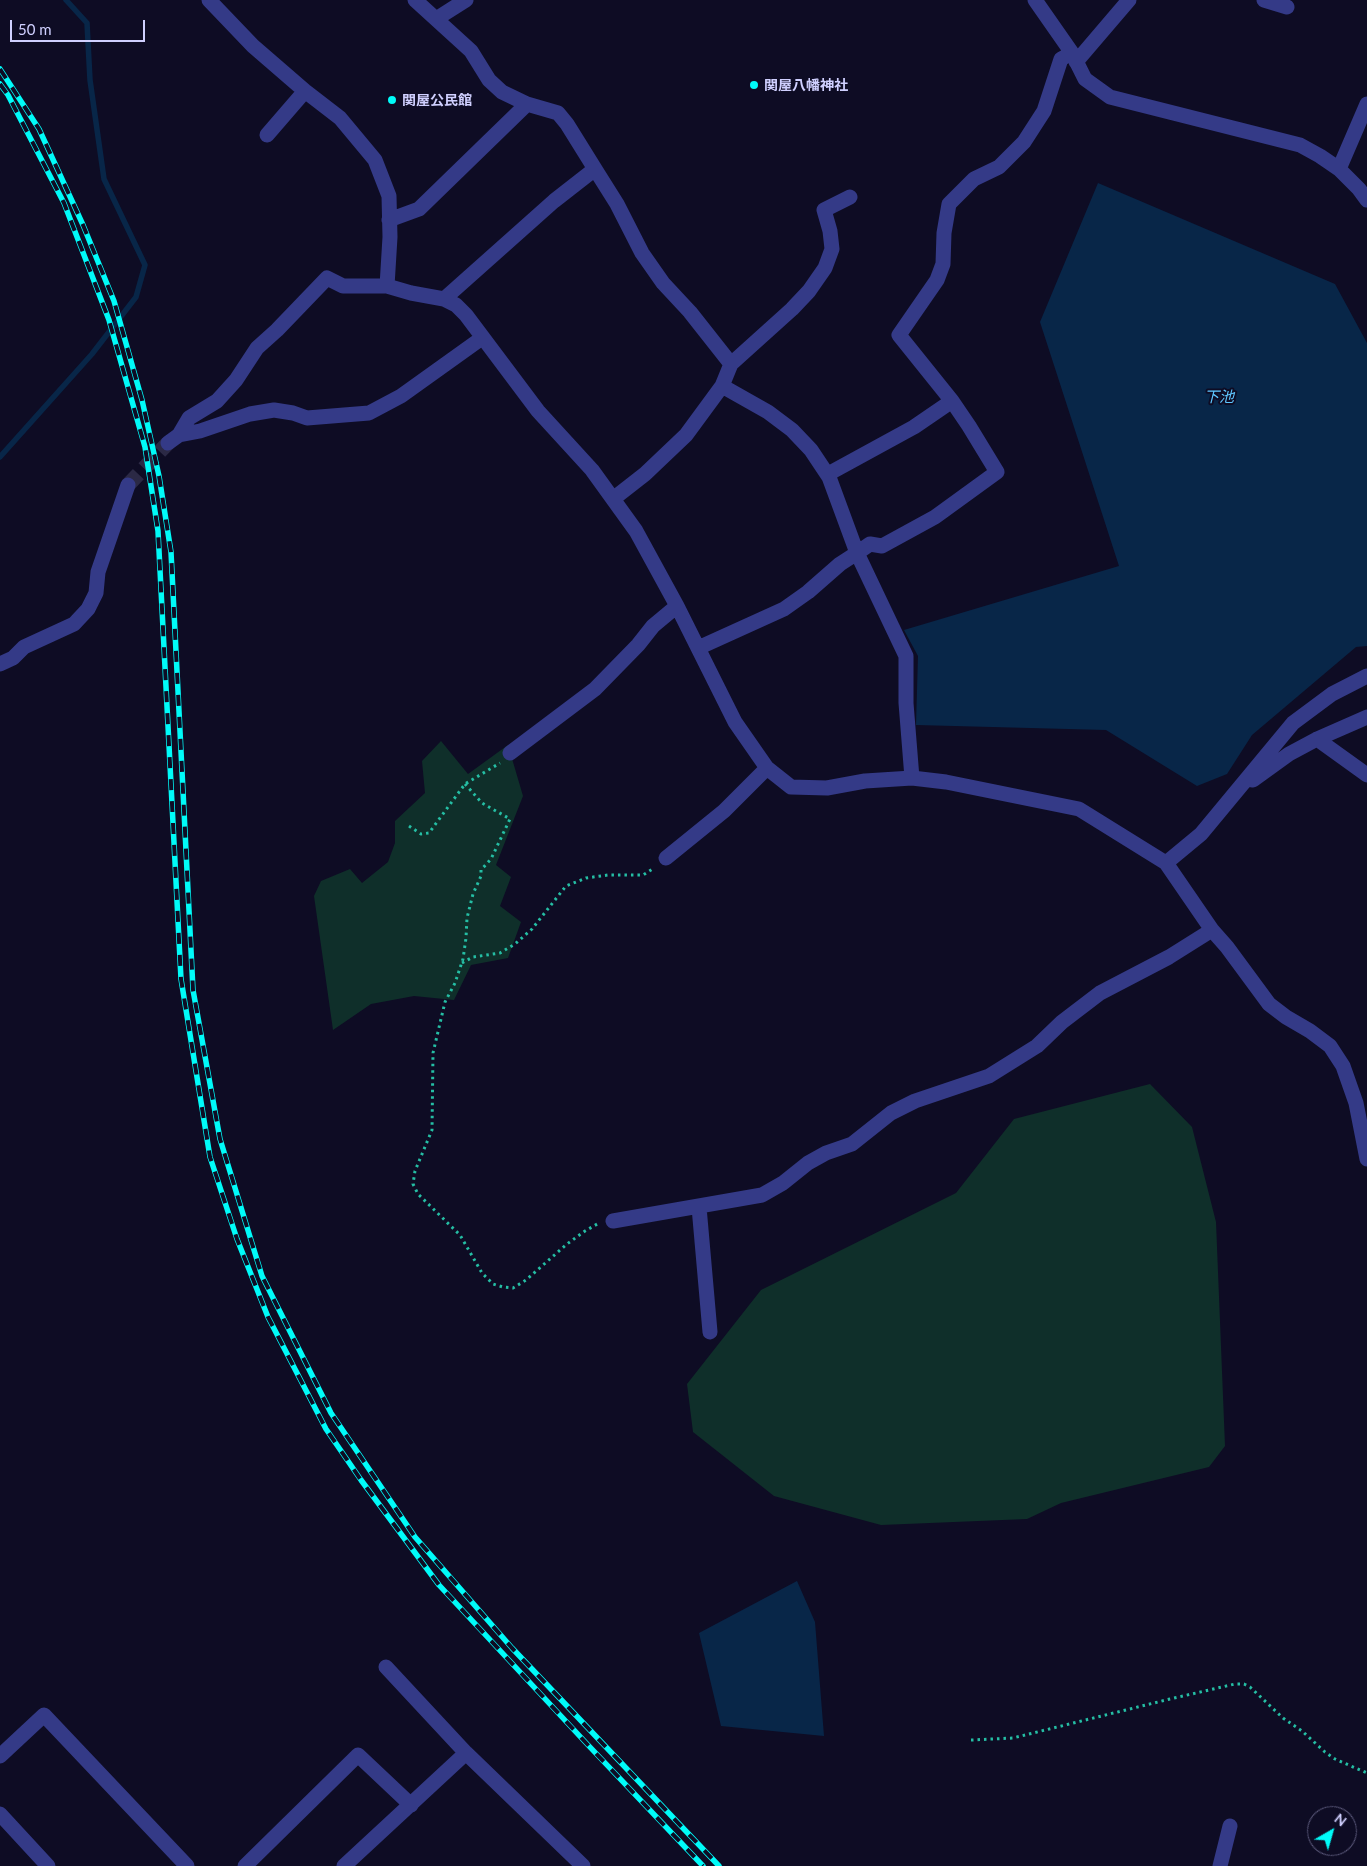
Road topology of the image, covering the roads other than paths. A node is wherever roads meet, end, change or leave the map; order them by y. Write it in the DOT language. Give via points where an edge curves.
graph roads {
  1 [pos="209,0"];
  2 [pos="415,0"];
  3 [pos="466,0"];
  4 [pos="1035,0"];
  5 [pos="1129,0"];
  6 [pos="1264,0"];
  7 [pos="1287,7"];
  8 [pos="436,19"];
  9 [pos="1074,57"];
  10 [pos="305,91"];
  11 [pos="527,104"];
  12 [pos="1367,104"];
  13 [pos="1363,122"];
  14 [pos="267,135"];
  15 [pos="1339,168"];
  16 [pos="595,169"];
  17 [pos="850,197"];
  18 [pos="1367,200"];
  19 [pos="389,220"];
  20 [pos="387,286"];
  21 [pos="444,299"];
  22 [pos="482,338"];
  23 [pos="731,364"];
  24 [pos="722,386"];
  25 [pos="952,401"];
  26 [pos="828,474"];
  27 [pos="128,485"];
  28 [pos="613,499"];
  29 [pos="857,553"];
  30 [pos="677,606"];
  31 [pos="698,648"];
  32 [pos="0,664"];
  33 [pos="1367,676"];
  34 [pos="1367,717"];
  35 [pos="1317,739"];
  36 [pos="510,753"];
  37 [pos="767,768"];
  38 [pos="1367,775"];
  39 [pos="912,778"];
  40 [pos="1237,790"];
  41 [pos="666,858"];
  42 [pos="1166,863"];
  43 [pos="1212,930"];
  44 [pos="1367,1159"];
  45 [pos="699,1207"];
  46 [pos="613,1221"];
  47 [pos="710,1332"];
  48 [pos="386,1667"];
  49 [pos="466,1754"];
  50 [pos="0,1756"];
  51 [pos="411,1805"];
  52 [pos="0,1814"];
  53 [pos="1230,1826"];
  54 [pos="48,1866"];
  55 [pos="187,1866"];
  56 [pos="245,1866"];
  57 [pos="344,1866"];
  58 [pos="583,1866"];
  59 [pos="1220,1866"];
  1 -- 10 [label="street" via="253,46"];
  2 -- 8 [label="street"];
  3 -- 8 [label="street"];
  4 -- 9 [label="street"];
  5 -- 9 [label="street"];
  6 -- 7 [label="street"];
  8 -- 11 [label="street" via="471,52 489,80 502,92"];
  9 -- 15 [label="street" via="1085,79 1110,97 1300,145"];
  9 -- 25 [label="street" via="1061,59 1044,111 1024,142 999,166 974,179 949,204 943,264 937,280 900,335"];
  10 -- 14 [label="street"];
  10 -- 19 [label="street" via="340,118 375,160 389,196"];
  11 -- 16 [label="street" via="558,114"];
  11 -- 19 [label="street" via="419,209"];
  12 -- 13 [label="street"];
  13 -- 15 [label="street"];
  15 -- 18 [label="street"];
  16 -- 21 [label="street"];
  16 -- 23 [label="street" via="663,284"];
  17 -- 23 [label="street" via="824,210 832,249 825,268 809,291"];
  19 -- 20 [label="street"];
  20 -- 21 [label="street"];
  20 -- 22 [label="street" via="343,286 327,278 257,348 236,380 217,401 189,418 173,439 250,414 274,410 308,418 369,413 401,396"];
  21 -- 22 [label="street" via="456,305"];
  22 -- 28 [label="street" via="538,411 592,470"];
  23 -- 24 [label="street"];
  24 -- 26 [label="street" via="792,430"];
  24 -- 28 [label="street" via="686,435"];
  25 -- 26 [label="street"];
  25 -- 29 [label="street" via="998,472 935,517 882,546 870,544"];
  26 -- 29 [label="street"];
  27 -- 32 [label="street" via="98,572 96,593 88,609 74,624 24,647 13,658"];
  28 -- 30 [label="street" via="636,531"];
  29 -- 31 [label="street" via="784,609"];
  29 -- 39 [label="street" via="906,656"];
  30 -- 31 [label="street"];
  30 -- 36 [label="street" via="653,626 638,646 595,689"];
  31 -- 37 [label="street" via="735,722"];
  33 -- 40 [label="street" via="1332,694 1293,723"];
  34 -- 35 [label="street"];
  35 -- 38 [label="street"];
  35 -- 40 [label="street"];
  37 -- 39 [label="street" via="791,786 827,788 865,781"];
  37 -- 41 [label="street" via="724,811"];
  39 -- 42 [label="street" via="1079,809"];
  40 -- 42 [label="street" via="1201,834"];
  42 -- 43 [label="street"];
  43 -- 44 [label="street" via="1269,1004 1330,1046 1344,1066 1356,1103"];
  43 -- 45 [label="street" via="1100,993 1037,1046 989,1076 890,1113 852,1144 808,1163 784,1183 762,1195"];
  45 -- 46 [label="street"];
  45 -- 47 [label="street"];
  48 -- 49 [label="street"];
  49 -- 51 [label="street"];
  49 -- 58 [label="street"];
  50 -- 55 [label="street" via="44,1714"];
  51 -- 56 [label="street" via="358,1755"];
  51 -- 57 [label="street"];
  52 -- 54 [label="street"];
  53 -- 59 [label="street"];
}
